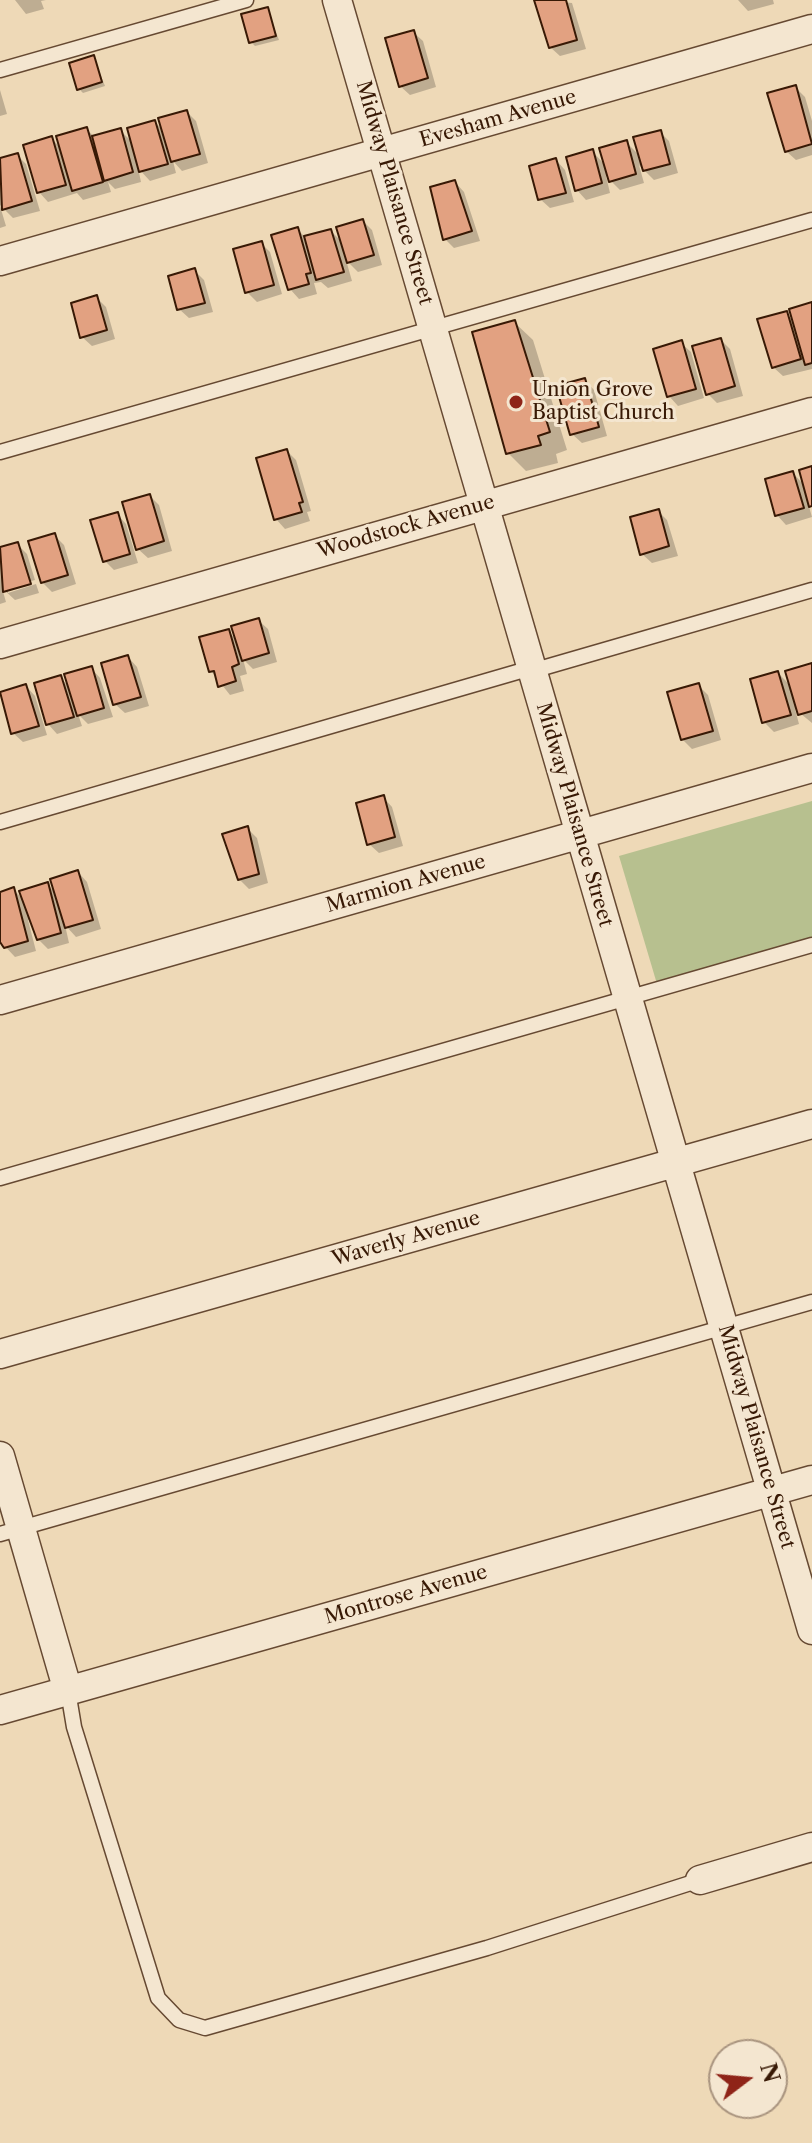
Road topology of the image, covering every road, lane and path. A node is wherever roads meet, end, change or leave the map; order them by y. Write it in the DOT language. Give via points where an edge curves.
graph roads {
  1 [pos="246,0"];
  2 [pos="337,0"];
  3 [pos="812,29"];
  4 [pos="0,70"];
  5 [pos="383,152"];
  6 [pos="812,220"];
  7 [pos="0,261"];
  8 [pos="433,329"];
  9 [pos="812,412"];
  10 [pos="0,452"];
  11 [pos="484,505"];
  12 [pos="812,590"];
  13 [pos="0,644"];
  14 [pos="532,669"];
  15 [pos="812,768"];
  16 [pos="0,822"];
  17 [pos="580,834"];
  18 [pos="812,945"];
  19 [pos="628,999"];
  20 [pos="0,1000"];
  21 [pos="812,1124"];
  22 [pos="676,1163"];
  23 [pos="0,1178"];
  24 [pos="812,1302"];
  25 [pos="724,1327"];
  26 [pos="0,1354"];
  27 [pos="0,1456"];
  28 [pos="812,1480"];
  29 [pos="772,1492"];
  30 [pos="10,1531"];
  31 [pos="812,1630"];
  32 [pos="68,1691"];
  33 [pos="0,1710"];
  34 [pos="812,1847"];
  35 [pos="700,1880"];
  1 -- 4 [label="lane"];
  2 -- 5 [label="street, Midway Plaisance Street"];
  3 -- 5 [label="street, Evesham Avenue"];
  5 -- 7 [label="street, Evesham Avenue"];
  5 -- 8 [label="street, Midway Plaisance Street"];
  6 -- 8 [label="lane"];
  8 -- 10 [label="lane"];
  8 -- 11 [label="street, Midway Plaisance Street"];
  9 -- 11 [label="street, Woodstock Avenue"];
  11 -- 13 [label="street, Woodstock Avenue"];
  11 -- 14 [label="street, Midway Plaisance Street"];
  12 -- 14 [label="lane"];
  14 -- 16 [label="lane"];
  14 -- 17 [label="street, Midway Plaisance Street"];
  15 -- 17 [label="street, Marmion Avenue"];
  17 -- 19 [label="street, Midway Plaisance Street"];
  17 -- 20 [label="street, Marmion Avenue"];
  18 -- 19 [label="lane"];
  19 -- 22 [label="street, Midway Plaisance Street"];
  19 -- 23 [label="lane"];
  21 -- 22 [label="street, Waverly Avenue"];
  22 -- 25 [label="street, Midway Plaisance Street"];
  22 -- 26 [label="street, Waverly Avenue"];
  24 -- 25 [label="lane"];
  25 -- 29 [label="street, Midway Plaisance Street"];
  25 -- 30 [label="lane"];
  27 -- 30 [label="street"];
  28 -- 29 [label="street, Montrose Avenue"];
  29 -- 31 [label="street, Midway Plaisance Street"];
  29 -- 32 [label="street, Montrose Avenue"];
  30 -- 32 [label="street"];
  32 -- 33 [label="street, Montrose Avenue"];
  32 -- 35 [label="lane" via="74,1727 158,1998 179,2020 205,2028 487,1948"];
  34 -- 35 [label="street"];
}
